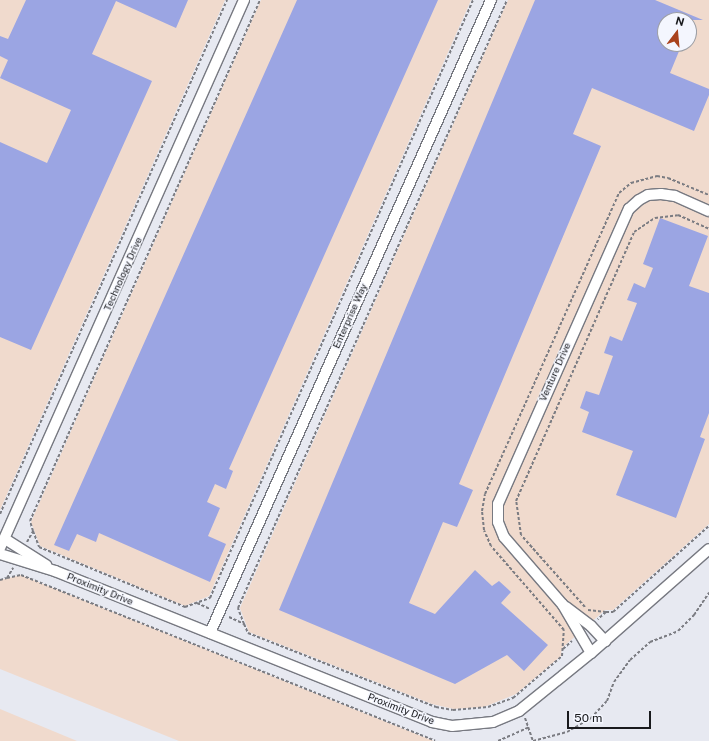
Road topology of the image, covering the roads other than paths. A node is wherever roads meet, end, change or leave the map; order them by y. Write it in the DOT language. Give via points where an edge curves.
graph roads {
  1 [pos="244,0"];
  2 [pos="491,0"];
  3 [pos="709,211"];
  4 [pos="2,544"];
  5 [pos="709,549"];
  6 [pos="0,554"];
  7 [pos="55,571"];
  8 [pos="562,605"];
  9 [pos="210,632"];
  10 [pos="605,641"];
  11 [pos="592,652"];
  1 -- 4 [label="street, Technology Drive"];
  2 -- 9 [label="street, Enterprise Way"];
  3 -- 8 [label="street, Venture Drive" via="675,196 661,194 643,198 630,209 503,490 498,504 498,522 504,537"];
  4 -- 7 [label="street, Proximity Drive" via="23,550"];
  5 -- 10 [label="street, Proximity Drive"];
  6 -- 7 [label="street, Proximity Drive"];
  7 -- 9 [label="street, Proximity Drive"];
  8 -- 10 [label="street, Venture Drive" via="591,626"];
  8 -- 11 [label="street, Venture Drive"];
  9 -- 11 [label="street, Proximity Drive" via="432,722 452,726 473,726 493,722 519,711"];
  10 -- 11 [label="street, Proximity Drive"];
}
